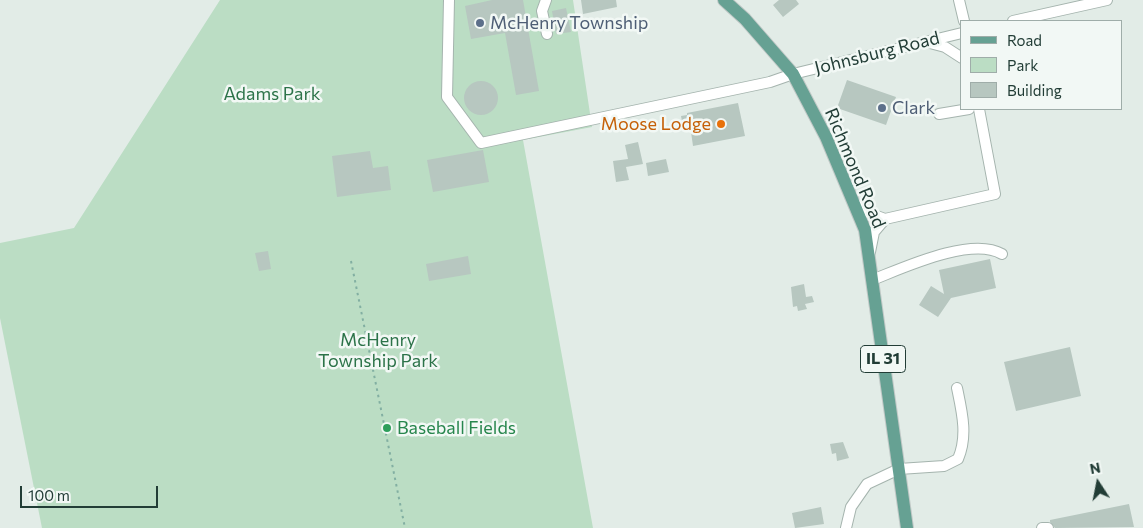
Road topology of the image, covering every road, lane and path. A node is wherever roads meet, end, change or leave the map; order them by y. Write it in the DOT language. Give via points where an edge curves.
graph roads {
  1 [pos="449,0"];
  2 [pos="546,0"];
  3 [pos="724,0"];
  4 [pos="959,0"];
  5 [pos="1108,0"];
  6 [pos="1080,3"];
  7 [pos="964,20"];
  8 [pos="1017,20"];
  9 [pos="960,33"];
  10 [pos="547,34"];
  11 [pos="925,42"];
  12 [pos="960,57"];
  13 [pos="793,74"];
  14 [pos="963,110"];
  15 [pos="979,110"];
  16 [pos="939,114"];
  17 [pos="854,203"];
  18 [pos="884,219"];
  19 [pos="1002,254"];
  20 [pos="869,259"];
  21 [pos="350,261"];
  22 [pos="872,280"];
  23 [pos="957,388"];
  24 [pos="899,469"];
  25 [pos="405,528"];
  26 [pos="846,528"];
  27 [pos="908,528"];
  28 [pos="1042,528"];
  29 [pos="1048,528"];
  1 -- 13 [label="street, Johnsburg Road" via="446,97 481,143 770,82"];
  2 -- 10 [label="street" via="542,11"];
  3 -- 13 [label="main road, Richmond Road / IL 31" via="746,19"];
  4 -- 7 [label="street"];
  5 -- 6 [label="street"];
  6 -- 8 [label="street"];
  9 -- 11 [label="street, Johnsburg Road"];
  11 -- 12 [label="street" via="946,47"];
  11 -- 13 [label="street, Johnsburg Road"];
  13 -- 17 [label="main road, Richmond Road / IL 31" via="826,137"];
  14 -- 16 [label="street"];
  15 -- 18 [label="street" via="995,194"];
  17 -- 18 [label="street"];
  17 -- 20 [label="main road, Richmond Road / IL 31" via="864,230"];
  18 -- 20 [label="street" via="874,232"];
  19 -- 22 [label="street" via="982,249 936,255"];
  20 -- 22 [label="main road, Richmond Road / IL 31"];
  21 -- 25 [label="path"];
  22 -- 24 [label="main road, Richmond Road / IL 31"];
  23 -- 24 [label="street" via="963,417 962,449 958,460 944,466"];
  24 -- 26 [label="street" via="867,484 851,507"];
  24 -- 27 [label="main road, Richmond Road / IL 31"];
  28 -- 29 [label="street"];
}
